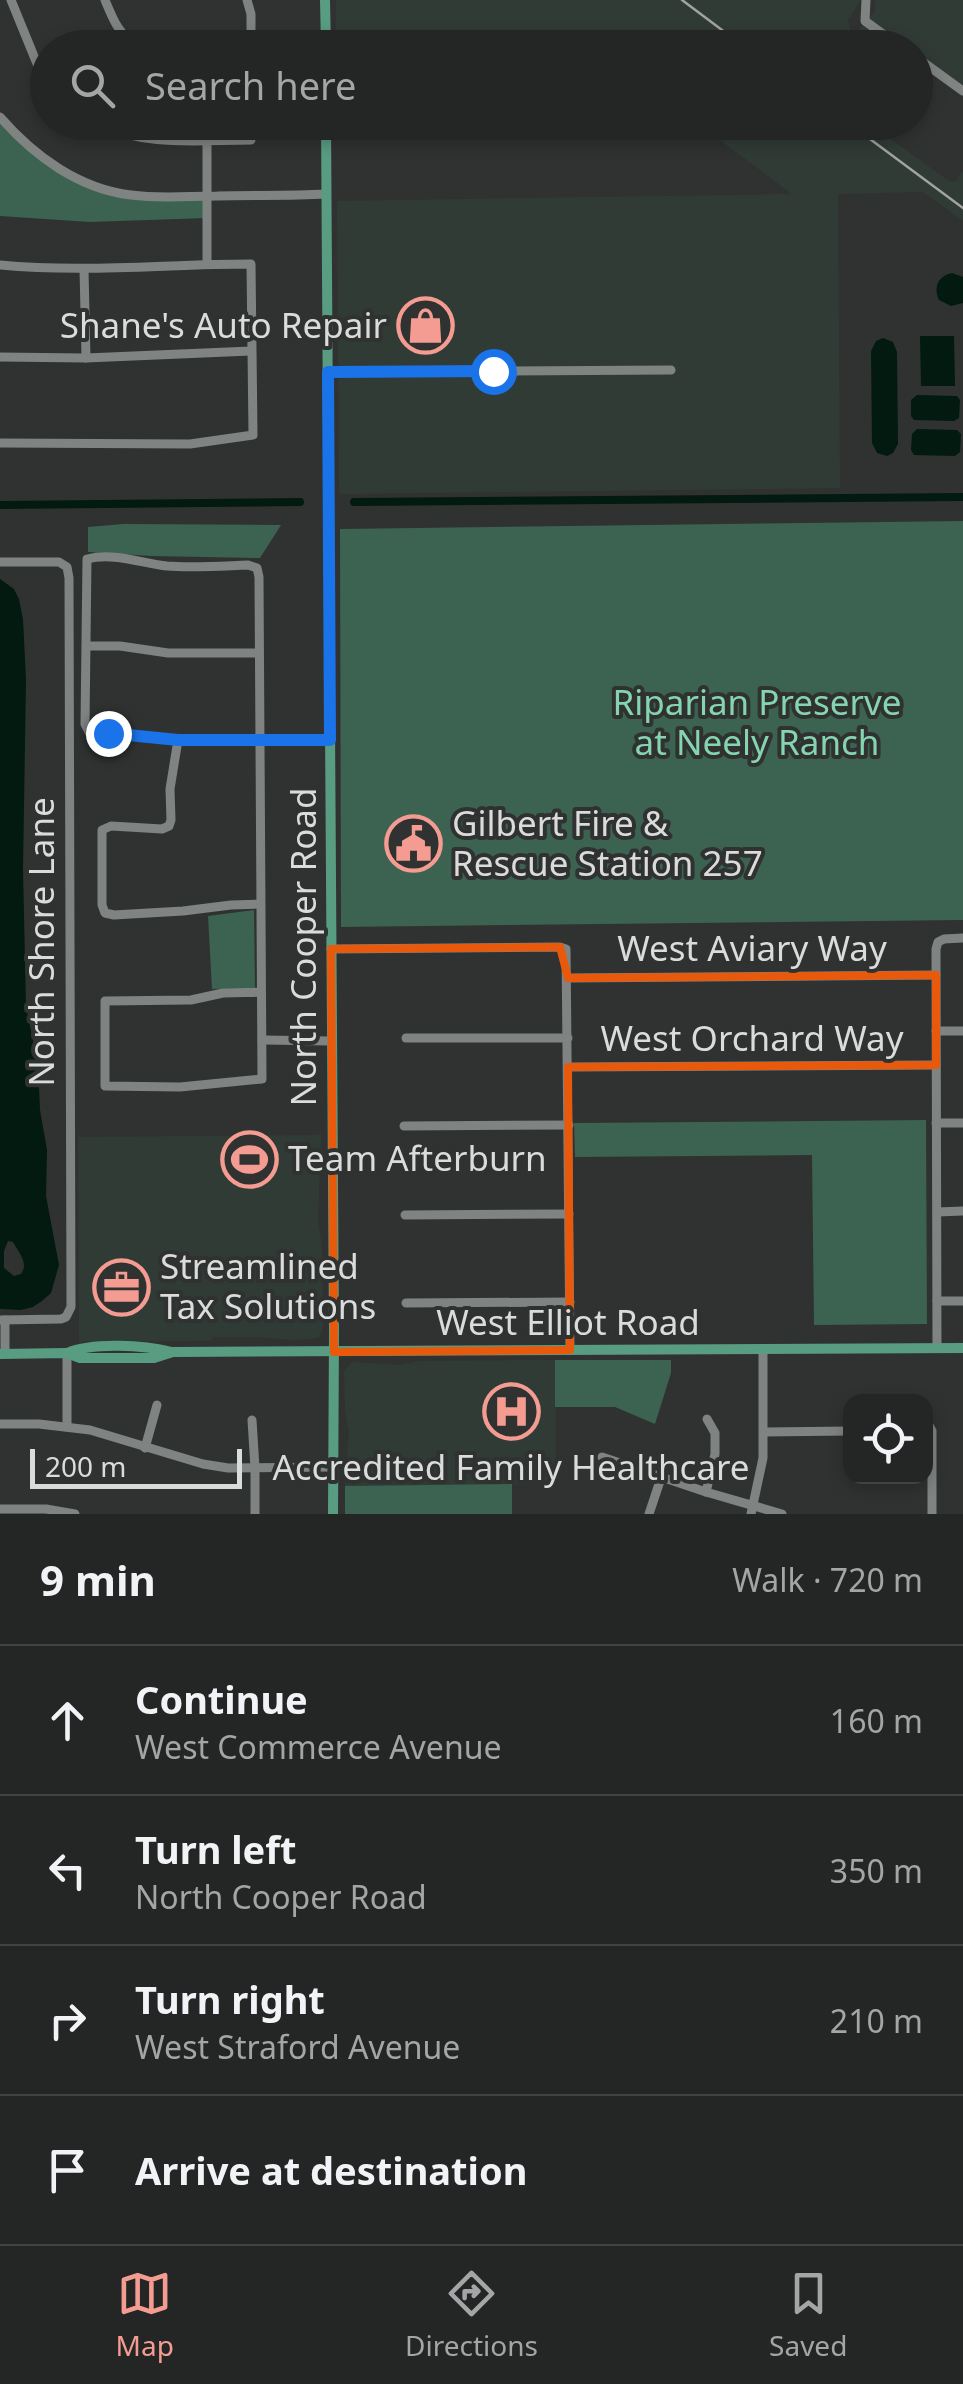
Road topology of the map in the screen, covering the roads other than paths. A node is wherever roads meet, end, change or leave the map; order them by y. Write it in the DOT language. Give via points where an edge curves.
graph roads {
  1 [pos="105,0"];
  2 [pos="247,0"];
  3 [pos="325,0"];
  4 [pos="866,0"];
  5 [pos="15,1"];
  6 [pos="118,30"];
  7 [pos="250,30"];
  8 [pos="326,30"];
  9 [pos="877,30"];
  10 [pos="30,43"];
  11 [pos="933,69"];
  12 [pos="963,91"];
  13 [pos="0,118"];
  14 [pos="147,140"];
  15 [pos="206,140"];
  16 [pos="251,140"];
  17 [pos="326,140"];
  18 [pos="326,194"];
  19 [pos="206,196"];
  20 [pos="0,264"];
  21 [pos="207,264"];
  22 [pos="84,269"];
  23 [pos="251,351"];
  24 [pos="0,357"];
  25 [pos="86,358"];
  26 [pos="671,370"];
  27 [pos="328,372"];
  28 [pos="0,443"];
  29 [pos="0,562"];
  30 [pos="86,646"];
  31 [pos="258,653"];
  32 [pos="178,740"];
  33 [pos="259,740"];
  34 [pos="330,740"];
  35 [pos="260,904"];
  36 [pos="963,938"];
  37 [pos="331,949"];
  38 [pos="936,974"];
  39 [pos="568,978"];
  40 [pos="261,992"];
  41 [pos="936,1031"];
  42 [pos="963,1031"];
  43 [pos="406,1038"];
  44 [pos="568,1038"];
  45 [pos="262,1040"];
  46 [pos="332,1040"];
  47 [pos="936,1065"];
  48 [pos="568,1067"];
  49 [pos="936,1123"];
  50 [pos="963,1123"];
  51 [pos="569,1125"];
  52 [pos="404,1126"];
  53 [pos="937,1212"];
  54 [pos="963,1212"];
  55 [pos="570,1214"];
  56 [pos="405,1216"];
  57 [pos="938,1301"];
  58 [pos="963,1301"];
  59 [pos="570,1302"];
  60 [pos="406,1303"];
  61 [pos="2,1320"];
  62 [pos="937,1348"];
  63 [pos="963,1348"];
  64 [pos="763,1349"];
  65 [pos="570,1350"];
  66 [pos="334,1352"];
  67 [pos="66,1353"];
  68 [pos="2,1354"];
  69 [pos="157,1404"];
  70 [pos="707,1419"];
  71 [pos="252,1420"];
  72 [pos="0,1424"];
  73 [pos="67,1426"];
  74 [pos="843,1431"];
  75 [pos="764,1432"];
  76 [pos="145,1448"];
  77 [pos="602,1457"];
  78 [pos="333,1467"];
  79 [pos="255,1468"];
  80 [pos="661,1478"];
  81 [pos="932,1484"];
  82 [pos="706,1492"];
  83 [pos="0,1509"];
  84 [pos="752,1510"];
  85 [pos="75,1514"];
  86 [pos="255,1514"];
  87 [pos="333,1514"];
  88 [pos="649,1514"];
  89 [pos="782,1514"];
  90 [pos="932,1514"];
  1 -- 6 [label="street"];
  2 -- 7 [label="street"];
  3 -- 8 [label="main road"];
  4 -- 9 [label="street" via="865,21"];
  5 -- 10 [label="street"];
  11 -- 12 [label="street"];
  13 -- 19 [label="street" via="41,157 98,188 165,198"];
  14 -- 15 [label="street"];
  15 -- 16 [label="street"];
  15 -- 19 [label="street"];
  17 -- 18 [label="main road, North Cooper Road"];
  18 -- 19 [label="street"];
  18 -- 27 [label="main road, North Cooper Road"];
  19 -- 21 [label="street"];
  20 -- 22 [label="street"];
  21 -- 22 [label="street"];
  21 -- 23 [label="street" via="251,264"];
  22 -- 25 [label="street"];
  23 -- 25 [label="street"];
  23 -- 28 [label="street" via="253,435 190,444"];
  24 -- 25 [label="street"];
  26 -- 27 [label="street"];
  27 -- 34 [label="main road, North Cooper Road"];
  29 -- 61 [label="street, North Shore Lane" via="54,561 68,571 72,1307 62,1319"];
  30 -- 31 [label="street"];
  30 -- 31 [label="street" via="88,559 122,558 257,568"];
  30 -- 32 [label="street" via="90,734"];
  31 -- 33 [label="street"];
  32 -- 33 [label="street"];
  32 -- 35 [label="street" via="169,826 102,830 105,913"];
  33 -- 34 [label="street"];
  33 -- 35 [label="street"];
  34 -- 37 [label="main road, North Cooper Road"];
  35 -- 40 [label="street"];
  36 -- 38 [label="street, West Aviary Way" via="938,942"];
  37 -- 39 [label="street, West Aviary Way" via="566,949"];
  37 -- 46 [label="main road, North Cooper Road"];
  38 -- 39 [label="street, West Aviary Way"];
  38 -- 41 [label="street"];
  39 -- 44 [label="street"];
  40 -- 45 [label="street"];
  40 -- 45 [label="street" via="105,1001 105,1086 262,1079"];
  41 -- 42 [label="street, West Orchard Way"];
  41 -- 47 [label="street"];
  43 -- 44 [label="street, West Orchard Way"];
  44 -- 48 [label="street"];
  45 -- 46 [label="street"];
  46 -- 66 [label="main road, North Cooper Road"];
  47 -- 48 [label="street, West Orchard Way"];
  47 -- 49 [label="street"];
  48 -- 51 [label="street"];
  49 -- 50 [label="street"];
  49 -- 53 [label="street"];
  51 -- 52 [label="street"];
  51 -- 55 [label="street"];
  53 -- 54 [label="street"];
  53 -- 57 [label="street"];
  55 -- 56 [label="street"];
  55 -- 59 [label="street"];
  57 -- 58 [label="street"];
  57 -- 62 [label="street"];
  59 -- 60 [label="street"];
  59 -- 65 [label="street"];
  61 -- 68 [label="street"];
  62 -- 63 [label="main road, West Elliot Road"];
  62 -- 64 [label="main road, West Elliot Road"];
  64 -- 65 [label="main road, West Elliot Road"];
  64 -- 75 [label="street"];
  65 -- 66 [label="main road, West Elliot Road"];
  66 -- 67 [label="main road, West Elliot Road" via="80,1347"];
  66 -- 78 [label="main road, North Cooper Road"];
  67 -- 68 [label="main road, West Elliot Road"];
  67 -- 73 [label="street"];
  69 -- 76 [label="street"];
  70 -- 82 [label="street" via="716,1432"];
  71 -- 79 [label="street"];
  72 -- 73 [label="street"];
  73 -- 76 [label="street"];
  74 -- 75 [label="street"];
  75 -- 84 [label="street"];
  76 -- 79 [label="street" via="203,1464"];
  77 -- 80 [label="street"];
  78 -- 79 [label="street"];
  78 -- 87 [label="main road, North Cooper Road"];
  79 -- 86 [label="street"];
  80 -- 82 [label="street"];
  80 -- 88 [label="street"];
  81 -- 90 [label="street"];
  82 -- 84 [label="street"];
  83 -- 85 [label="street"];
  84 -- 89 [label="street"];
}
